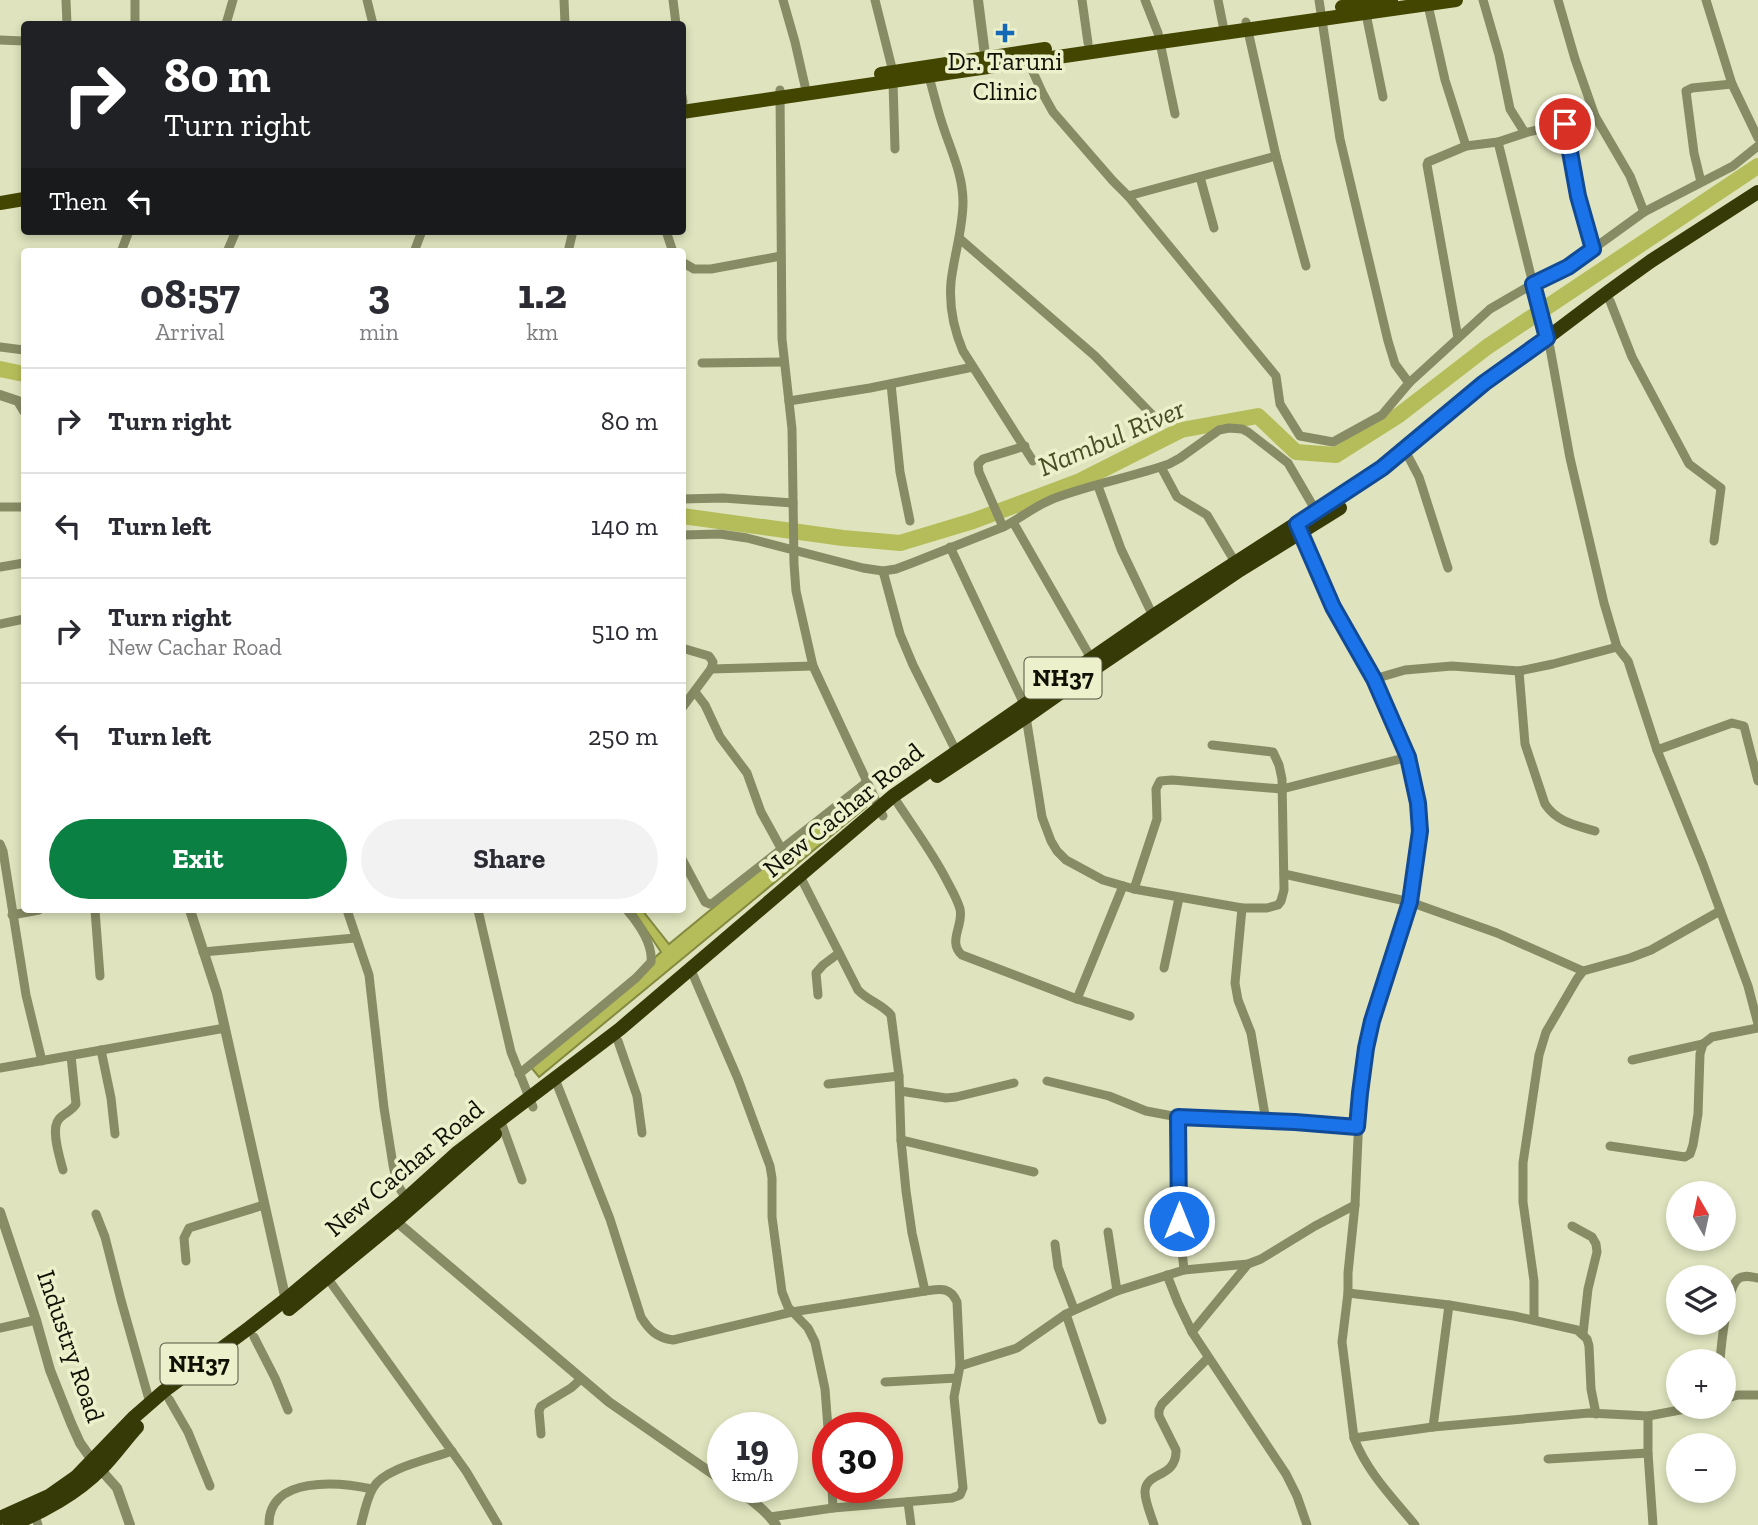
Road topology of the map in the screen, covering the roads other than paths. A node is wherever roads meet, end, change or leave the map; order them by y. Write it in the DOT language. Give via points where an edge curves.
graph roads {
  1 [pos="66,0"];
  2 [pos="135,0"];
  3 [pos="233,0"];
  4 [pos="367,0"];
  5 [pos="564,0"];
  6 [pos="673,0"];
  7 [pos="783,0"];
  8 [pos="875,0"];
  9 [pos="978,0"];
  10 [pos="1082,0"];
  11 [pos="1145,0"];
  12 [pos="1218,0"];
  13 [pos="1396,0"];
  14 [pos="1456,0"];
  15 [pos="1483,0"];
  16 [pos="1558,0"];
  17 [pos="1706,0"];
  18 [pos="1428,5"];
  19 [pos="1365,9"];
  20 [pos="1320,10"];
  21 [pos="67,21"];
  22 [pos="135,21"];
  23 [pos="227,21"];
  24 [pos="372,21"];
  25 [pos="565,21"];
  26 [pos="676,21"];
  27 [pos="1223,25"];
  28 [pos="1246,26"];
  29 [pos="1159,37"];
  30 [pos="0,40"];
  31 [pos="21,41"];
  32 [pos="1088,43"];
  33 [pos="1028,61"];
  34 [pos="986,63"];
  35 [pos="929,76"];
  36 [pos="893,77"];
  37 [pos="1732,84"];
  38 [pos="805,86"];
  39 [pos="780,94"];
  40 [pos="1383,97"];
  41 [pos="686,102"];
  42 [pos="686,111"];
  43 [pos="1175,114"];
  44 [pos="1595,116"];
  45 [pos="1565,124"];
  46 [pos="1525,133"];
  47 [pos="1758,138"];
  48 [pos="1498,142"];
  49 [pos="1466,146"];
  50 [pos="1758,146"];
  51 [pos="895,149"];
  52 [pos="1276,156"];
  53 [pos="1200,177"];
  54 [pos="1702,183"];
  55 [pos="1758,192"];
  56 [pos="1128,196"];
  57 [pos="21,200"];
  58 [pos="1758,201"];
  59 [pos="0,203"];
  60 [pos="21,209"];
  61 [pos="0,212"];
  62 [pos="1644,212"];
  63 [pos="1214,228"];
  64 [pos="960,239"];
  65 [pos="1593,249"];
  66 [pos="781,256"];
  67 [pos="686,264"];
  68 [pos="1306,266"];
  69 [pos="1533,284"];
  70 [pos="1610,301"];
  71 [pos="1458,338"];
  72 [pos="1548,341"];
  73 [pos="0,347"];
  74 [pos="21,350"];
  75 [pos="783,362"];
  76 [pos="702,363"];
  77 [pos="973,367"];
  78 [pos="1409,383"];
  79 [pos="891,384"];
  80 [pos="0,395"];
  81 [pos="789,401"];
  82 [pos="21,405"];
  83 [pos="1160,423"];
  84 [pos="1025,446"];
  85 [pos="1409,458"];
  86 [pos="1033,461"];
  87 [pos="1161,467"];
  88 [pos="1098,486"];
  89 [pos="686,499"];
  90 [pos="793,503"];
  91 [pos="0,507"];
  92 [pos="21,507"];
  93 [pos="1316,512"];
  94 [pos="910,521"];
  95 [pos="1013,522"];
  96 [pos="1002,525"];
  97 [pos="1299,528"];
  98 [pos="686,535"];
  99 [pos="1714,541"];
  100 [pos="794,545"];
  101 [pos="950,547"];
  102 [pos="1235,562"];
  103 [pos="21,564"];
  104 [pos="0,567"];
  105 [pos="1448,568"];
  106 [pos="883,570"];
  107 [pos="1174,608"];
  108 [pos="1153,616"];
  109 [pos="21,620"];
  110 [pos="0,624"];
  111 [pos="1617,647"];
  112 [pos="686,649"];
  113 [pos="1094,663"];
  114 [pos="813,666"];
  115 [pos="711,669"];
  116 [pos="1519,671"];
  117 [pos="1374,679"];
  118 [pos="695,692"];
  119 [pos="686,703"];
  120 [pos="1025,711"];
  121 [pos="1212,745"];
  122 [pos="1657,750"];
  123 [pos="956,751"];
  124 [pos="1408,757"];
  125 [pos="1758,780"];
  126 [pos="867,782"];
  127 [pos="1282,789"];
  128 [pos="896,800"];
  129 [pos="881,812"];
  130 [pos="1594,831"];
  131 [pos="0,844"];
  132 [pos="782,850"];
  133 [pos="686,866"];
  134 [pos="1284,874"];
  135 [pos="802,880"];
  136 [pos="1123,886"];
  137 [pos="1134,889"];
  138 [pos="1180,898"];
  139 [pos="1410,902"];
  140 [pos="1242,908"];
  141 [pos="1720,911"];
  142 [pos="23,913"];
  143 [pos="95,913"];
  144 [pos="191,913"];
  145 [pos="348,913"];
  146 [pos="479,913"];
  147 [pos="629,913"];
  148 [pos="12,915"];
  149 [pos="355,937"];
  150 [pos="204,952"];
  151 [pos="839,953"];
  152 [pos="1164,968"];
  153 [pos="1583,971"];
  154 [pos="692,974"];
  155 [pos="100,976"];
  156 [pos="818,995"];
  157 [pos="1077,999"];
  158 [pos="1130,1016"];
  159 [pos="1758,1026"];
  160 [pos="225,1028"];
  161 [pos="618,1041"];
  162 [pos="1703,1044"];
  163 [pos="101,1050"];
  164 [pos="71,1056"];
  165 [pos="1632,1060"];
  166 [pos="42,1061"];
  167 [pos="0,1068"];
  168 [pos="519,1074"];
  169 [pos="899,1076"];
  170 [pos="1046,1082"];
  171 [pos="1014,1083"];
  172 [pos="557,1084"];
  173 [pos="828,1084"];
  174 [pos="900,1091"];
  175 [pos="531,1102"];
  176 [pos="1178,1117"];
  177 [pos="1266,1121"];
  178 [pos="501,1123"];
  179 [pos="1357,1127"];
  180 [pos="642,1132"];
  181 [pos="115,1134"];
  182 [pos="901,1140"];
  183 [pos="1610,1146"];
  184 [pos="63,1170"];
  185 [pos="1034,1172"];
  186 [pos="522,1180"];
  187 [pos="409,1203"];
  188 [pos="264,1205"];
  189 [pos="1355,1205"];
  190 [pos="0,1212"];
  191 [pos="96,1214"];
  192 [pos="392,1217"];
  193 [pos="1572,1226"];
  194 [pos="1108,1232"];
  195 [pos="1055,1244"];
  196 [pos="186,1261"];
  197 [pos="1248,1264"];
  198 [pos="1184,1270"];
  199 [pos="325,1273"];
  200 [pos="1167,1275"];
  201 [pos="1758,1278"];
  202 [pos="925,1291"];
  203 [pos="1116,1291"];
  204 [pos="1348,1293"];
  205 [pos="287,1305"];
  206 [pos="1449,1305"];
  207 [pos="792,1312"];
  208 [pos="1070,1312"];
  209 [pos="36,1320"];
  210 [pos="1534,1320"];
  211 [pos="0,1328"];
  212 [pos="1192,1332"];
  213 [pos="1583,1334"];
  214 [pos="254,1337"];
  215 [pos="1722,1349"];
  216 [pos="1208,1358"];
  217 [pos="960,1366"];
  218 [pos="957,1378"];
  219 [pos="581,1379"];
  220 [pos="885,1382"];
  221 [pos="1736,1395"];
  222 [pos="1758,1395"];
  223 [pos="169,1399"];
  224 [pos="150,1403"];
  225 [pos="288,1410"];
  226 [pos="827,1412"];
  227 [pos="1666,1413"];
  228 [pos="1596,1414"];
  229 [pos="1648,1416"];
  230 [pos="1102,1420"];
  231 [pos="1433,1427"];
  232 [pos="541,1434"];
  233 [pos="1354,1438"];
  234 [pos="452,1451"];
  235 [pos="1648,1452"];
  236 [pos="1548,1459"];
  237 [pos="96,1465"];
  238 [pos="707,1469"];
  239 [pos="210,1486"];
  240 [pos="372,1489"];
  241 [pos="908,1502"];
  242 [pos="751,1503"];
  243 [pos="833,1503"];
  244 [pos="833,1508"];
  245 [pos="0,1518"];
  246 [pos="36,1520"];
  247 [pos="773,1521"];
  248 [pos="10,1525"];
  249 [pos="130,1525"];
  250 [pos="269,1525"];
  251 [pos="361,1525"];
  252 [pos="498,1525"];
  253 [pos="911,1525"];
  254 [pos="1154,1525"];
  255 [pos="1307,1525"];
  256 [pos="1415,1525"];
  257 [pos="1653,1525"];
  1 -- 21 [label="street"];
  2 -- 22 [label="street"];
  3 -- 23 [label="street"];
  4 -- 24 [label="street"];
  5 -- 25 [label="street"];
  6 -- 26 [label="street"];
  7 -- 38 [label="street"];
  8 -- 36 [label="street"];
  9 -- 34 [label="street"];
  10 -- 32 [label="street"];
  11 -- 29 [label="street"];
  12 -- 27 [label="street"];
  13 -- 19 [label="main road"];
  14 -- 18 [label="main road"];
  15 -- 46 [label="street" via="1510,109"];
  16 -- 44 [label="street"];
  17 -- 37 [label="street"];
  18 -- 19 [label="main road"];
  18 -- 49 [label="street"];
  19 -- 20 [label="main road"];
  19 -- 40 [label="street"];
  20 -- 28 [label="main road"];
  20 -- 78 [label="street" via="1340,139 1388,341 1395,365"];
  27 -- 28 [label="main road"];
  27 -- 29 [label="main road"];
  28 -- 29 [label="main road"];
  28 -- 52 [label="street"];
  29 -- 32 [label="main road"];
  29 -- 33 [label="main road"];
  29 -- 43 [label="street"];
  30 -- 31 [label="street"];
  32 -- 34 [label="main road"];
  33 -- 34 [label="main road"];
  33 -- 56 [label="street" via="1053,112"];
  34 -- 35 [label="main road"];
  34 -- 36 [label="main road"];
  35 -- 36 [label="main road"];
  35 -- 64 [label="street" via="960,178"];
  36 -- 38 [label="main road"];
  36 -- 39 [label="main road"];
  36 -- 51 [label="street"];
  37 -- 47 [label="street"];
  37 -- 54 [label="street" via="1686,91"];
  38 -- 39 [label="main road"];
  39 -- 41 [label="main road"];
  39 -- 42 [label="main road"];
  39 -- 66 [label="street"];
  44 -- 45 [label="street"];
  44 -- 62 [label="street" via="1630,176"];
  45 -- 46 [label="street"];
  45 -- 65 [label="street"];
  46 -- 48 [label="street"];
  48 -- 49 [label="street"];
  48 -- 69 [label="street"];
  49 -- 71 [label="street" via="1427,165"];
  50 -- 54 [label="street"];
  52 -- 53 [label="street"];
  52 -- 68 [label="street"];
  53 -- 56 [label="street"];
  53 -- 63 [label="street"];
  54 -- 62 [label="street"];
  55 -- 72 [label="highway, New Cachar Road / NH37" via="1651,261"];
  56 -- 78 [label="street" via="1276,376 1280,404 1300,436 1333,442 1382,415"];
  57 -- 59 [label="main road"];
  58 -- 70 [label="highway, New Cachar Road / NH37"];
  60 -- 61 [label="main road"];
  62 -- 65 [label="street"];
  64 -- 77 [label="street" via="951,296 958,340"];
  64 -- 83 [label="street" via="1095,356"];
  65 -- 69 [label="street"];
  66 -- 67 [label="street" via="703,269"];
  66 -- 75 [label="street"];
  69 -- 71 [label="street" via="1490,309"];
  69 -- 72 [label="street"];
  70 -- 72 [label="highway, New Cachar Road / NH37"];
  70 -- 99 [label="street" via="1632,357 1689,464 1721,488"];
  71 -- 78 [label="street"];
  72 -- 85 [label="highway, New Cachar Road / NH37"];
  72 -- 93 [label="highway, New Cachar Road / NH37" via="1484,383 1382,468"];
  72 -- 111 [label="street" via="1570,458"];
  73 -- 74 [label="street"];
  75 -- 76 [label="street"];
  75 -- 81 [label="street"];
  77 -- 79 [label="street"];
  77 -- 84 [label="street"];
  79 -- 81 [label="street"];
  79 -- 94 [label="street"];
  80 -- 82 [label="street"];
  81 -- 90 [label="street"];
  84 -- 86 [label="street"];
  84 -- 96 [label="street" via="978,464"];
  85 -- 97 [label="highway, New Cachar Road / NH37" via="1365,491"];
  85 -- 105 [label="street"];
  87 -- 88 [label="street"];
  87 -- 93 [label="street" via="1219,429 1242,429 1288,463"];
  87 -- 102 [label="street" via="1177,497 1207,515"];
  88 -- 95 [label="street" via="1045,502"];
  88 -- 108 [label="street"];
  89 -- 90 [label="street"];
  90 -- 100 [label="street"];
  91 -- 92 [label="street"];
  93 -- 97 [label="highway, New Cachar Road / NH37"];
  95 -- 96 [label="street"];
  95 -- 113 [label="street"];
  96 -- 101 [label="street"];
  97 -- 102 [label="highway, New Cachar Road / NH37"];
  97 -- 107 [label="highway, New Cachar Road / NH37" via="1240,570"];
  97 -- 117 [label="street" via="1333,607"];
  98 -- 100 [label="street" via="720,534"];
  100 -- 106 [label="street"];
  100 -- 114 [label="street" via="796,591"];
  101 -- 106 [label="street"];
  101 -- 120 [label="street"];
  102 -- 107 [label="highway, New Cachar Road / NH37"];
  103 -- 104 [label="street"];
  106 -- 123 [label="street" via="900,634"];
  107 -- 108 [label="highway, New Cachar Road / NH37"];
  107 -- 113 [label="highway, New Cachar Road / NH37"];
  108 -- 113 [label="highway, New Cachar Road / NH37"];
  109 -- 110 [label="street"];
  111 -- 116 [label="street"];
  111 -- 122 [label="street" via="1628,662"];
  112 -- 115 [label="street" via="709,656"];
  113 -- 120 [label="highway, New Cachar Road / NH37"];
  114 -- 115 [label="street"];
  114 -- 126 [label="street"];
  115 -- 118 [label="street"];
  116 -- 117 [label="street" via="1452,666 1405,670"];
  116 -- 130 [label="street" via="1525,744 1545,804 1559,820"];
  117 -- 124 [label="street"];
  118 -- 119 [label="street"];
  118 -- 132 [label="street" via="747,773"];
  120 -- 123 [label="highway, New Cachar Road / NH37"];
  120 -- 128 [label="highway, New Cachar Road / NH37" via="943,772"];
  120 -- 136 [label="street" via="1042,817 1051,841 1066,860"];
  121 -- 127 [label="street" via="1273,752"];
  122 -- 125 [label="street" via="1732,723 1744,726"];
  122 -- 141 [label="street"];
  123 -- 128 [label="highway, New Cachar Road / NH37"];
  124 -- 127 [label="street"];
  124 -- 139 [label="street" via="1420,831"];
  126 -- 129 [label="street"];
  126 -- 132 [label="street"];
  127 -- 134 [label="street"];
  127 -- 137 [label="street" via="1160,781 1157,820"];
  128 -- 129 [label="highway, New Cachar Road / NH37"];
  128 -- 157 [label="street" via="955,896 961,913 955,942 958,952"];
  129 -- 135 [label="highway, New Cachar Road / NH37"];
  131 -- 148 [label="street"];
  132 -- 133 [label="street" via="710,904"];
  134 -- 139 [label="street"];
  134 -- 140 [label="street" via="1278,905"];
  135 -- 151 [label="street"];
  135 -- 154 [label="highway, New Cachar Road / NH37"];
  136 -- 137 [label="street"];
  136 -- 157 [label="street"];
  137 -- 138 [label="street"];
  138 -- 140 [label="street"];
  138 -- 152 [label="street"];
  139 -- 153 [label="street"];
  139 -- 179 [label="street" via="1372,1021"];
  140 -- 177 [label="street" via="1236,992 1251,1033"];
  141 -- 153 [label="street" via="1651,950"];
  141 -- 159 [label="street"];
  142 -- 148 [label="street"];
  143 -- 155 [label="street"];
  144 -- 150 [label="street"];
  145 -- 149 [label="street"];
  146 -- 168 [label="street"];
  147 -- 168 [label="street" via="644,935 651,962"];
  148 -- 166 [label="street"];
  149 -- 150 [label="street"];
  149 -- 187 [label="street" via="369,975 397,1184"];
  150 -- 160 [label="street"];
  151 -- 156 [label="street" via="816,973"];
  151 -- 169 [label="street" via="858,990 891,1015"];
  153 -- 210 [label="street" via="1542,1042 1523,1163"];
  154 -- 161 [label="highway, New Cachar Road / NH37"];
  154 -- 172 [label="highway, New Cachar Road / NH37"];
  154 -- 207 [label="street" via="770,1166 782,1292"];
  157 -- 158 [label="street"];
  159 -- 162 [label="street" via="1712,1037"];
  160 -- 163 [label="street"];
  160 -- 188 [label="street"];
  161 -- 172 [label="highway, New Cachar Road / NH37"];
  161 -- 180 [label="street" via="637,1096"];
  162 -- 165 [label="street"];
  162 -- 183 [label="street" via="1690,1154"];
  163 -- 164 [label="street"];
  163 -- 181 [label="street"];
  164 -- 166 [label="street"];
  164 -- 184 [label="street" via="76,1104 55,1128"];
  166 -- 167 [label="street"];
  168 -- 175 [label="street"];
  169 -- 173 [label="street"];
  169 -- 174 [label="street"];
  170 -- 176 [label="street"];
  171 -- 174 [label="street" via="956,1097"];
  172 -- 175 [label="highway, New Cachar Road / NH37"];
  172 -- 207 [label="street" via="610,1219 640,1317 650,1331 673,1340"];
  174 -- 182 [label="street"];
  175 -- 178 [label="highway, New Cachar Road / NH37"];
  176 -- 177 [label="street"];
  176 -- 198 [label="street"];
  177 -- 179 [label="street"];
  178 -- 186 [label="street"];
  178 -- 187 [label="highway, New Cachar Road / NH37" via="458,1152"];
  179 -- 189 [label="street"];
  182 -- 185 [label="street"];
  182 -- 202 [label="street" via="912,1233"];
  187 -- 192 [label="highway, New Cachar Road / NH37"];
  188 -- 196 [label="street" via="189,1228 184,1238"];
  188 -- 205 [label="street"];
  189 -- 197 [label="street"];
  189 -- 204 [label="street"];
  190 -- 209 [label="street, Industry Road"];
  191 -- 224 [label="street"];
  192 -- 199 [label="highway, New Cachar Road / NH37"];
  192 -- 219 [label="street"];
  193 -- 213 [label="street" via="1592,1237 1597,1252"];
  194 -- 203 [label="street"];
  195 -- 208 [label="street"];
  197 -- 198 [label="street"];
  197 -- 212 [label="street"];
  198 -- 200 [label="street"];
  199 -- 205 [label="highway, New Cachar Road / NH37"];
  199 -- 234 [label="street"];
  200 -- 203 [label="street"];
  200 -- 212 [label="street"];
  201 -- 215 [label="street" via="1736,1281"];
  202 -- 207 [label="street"];
  202 -- 217 [label="street" via="948,1290 956,1299"];
  203 -- 208 [label="street"];
  204 -- 206 [label="street"];
  204 -- 233 [label="street" via="1342,1342"];
  205 -- 214 [label="highway, New Cachar Road / NH37"];
  205 -- 224 [label="highway, New Cachar Road / NH37"];
  206 -- 210 [label="street"];
  206 -- 231 [label="street"];
  207 -- 226 [label="street" via="815,1342"];
  208 -- 217 [label="street" via="1017,1348"];
  208 -- 230 [label="street"];
  209 -- 211 [label="street"];
  209 -- 237 [label="street, Industry Road" via="71,1423"];
  210 -- 213 [label="street"];
  212 -- 216 [label="street"];
  213 -- 228 [label="street" via="1589,1346"];
  214 -- 223 [label="highway, New Cachar Road / NH37"];
  214 -- 225 [label="street"];
  216 -- 254 [label="street" via="1159,1410 1177,1456 1172,1467 1145,1489"];
  216 -- 255 [label="street" via="1286,1474"];
  217 -- 218 [label="street"];
  218 -- 220 [label="street"];
  218 -- 241 [label="street" via="954,1397 963,1488 952,1498"];
  219 -- 232 [label="street" via="541,1406"];
  219 -- 238 [label="street"];
  221 -- 222 [label="street"];
  223 -- 237 [label="highway, New Cachar Road / NH37"];
  223 -- 239 [label="street"];
  224 -- 237 [label="highway, New Cachar Road / NH37"];
  227 -- 229 [label="street"];
  228 -- 229 [label="street"];
  228 -- 231 [label="street"];
  229 -- 235 [label="street"];
  231 -- 233 [label="street"];
  233 -- 256 [label="street" via="1369,1469"];
  234 -- 240 [label="street" via="395,1471"];
  234 -- 252 [label="street"];
  235 -- 236 [label="street"];
  235 -- 257 [label="street"];
  237 -- 245 [label="highway, New Cachar Road / NH37" via="32,1505"];
  237 -- 246 [label="highway, New Cachar Road / NH37"];
  237 -- 249 [label="street, Industry Road" via="117,1488"];
  240 -- 250 [label="street" via="304,1486 274,1504"];
  240 -- 251 [label="street"];
  241 -- 244 [label="street"];
  241 -- 253 [label="street"];
  242 -- 247 [label="street"];
  243 -- 244 [label="street"];
  244 -- 247 [label="street"];
  246 -- 248 [label="highway, New Cachar Road / NH37"];
}
